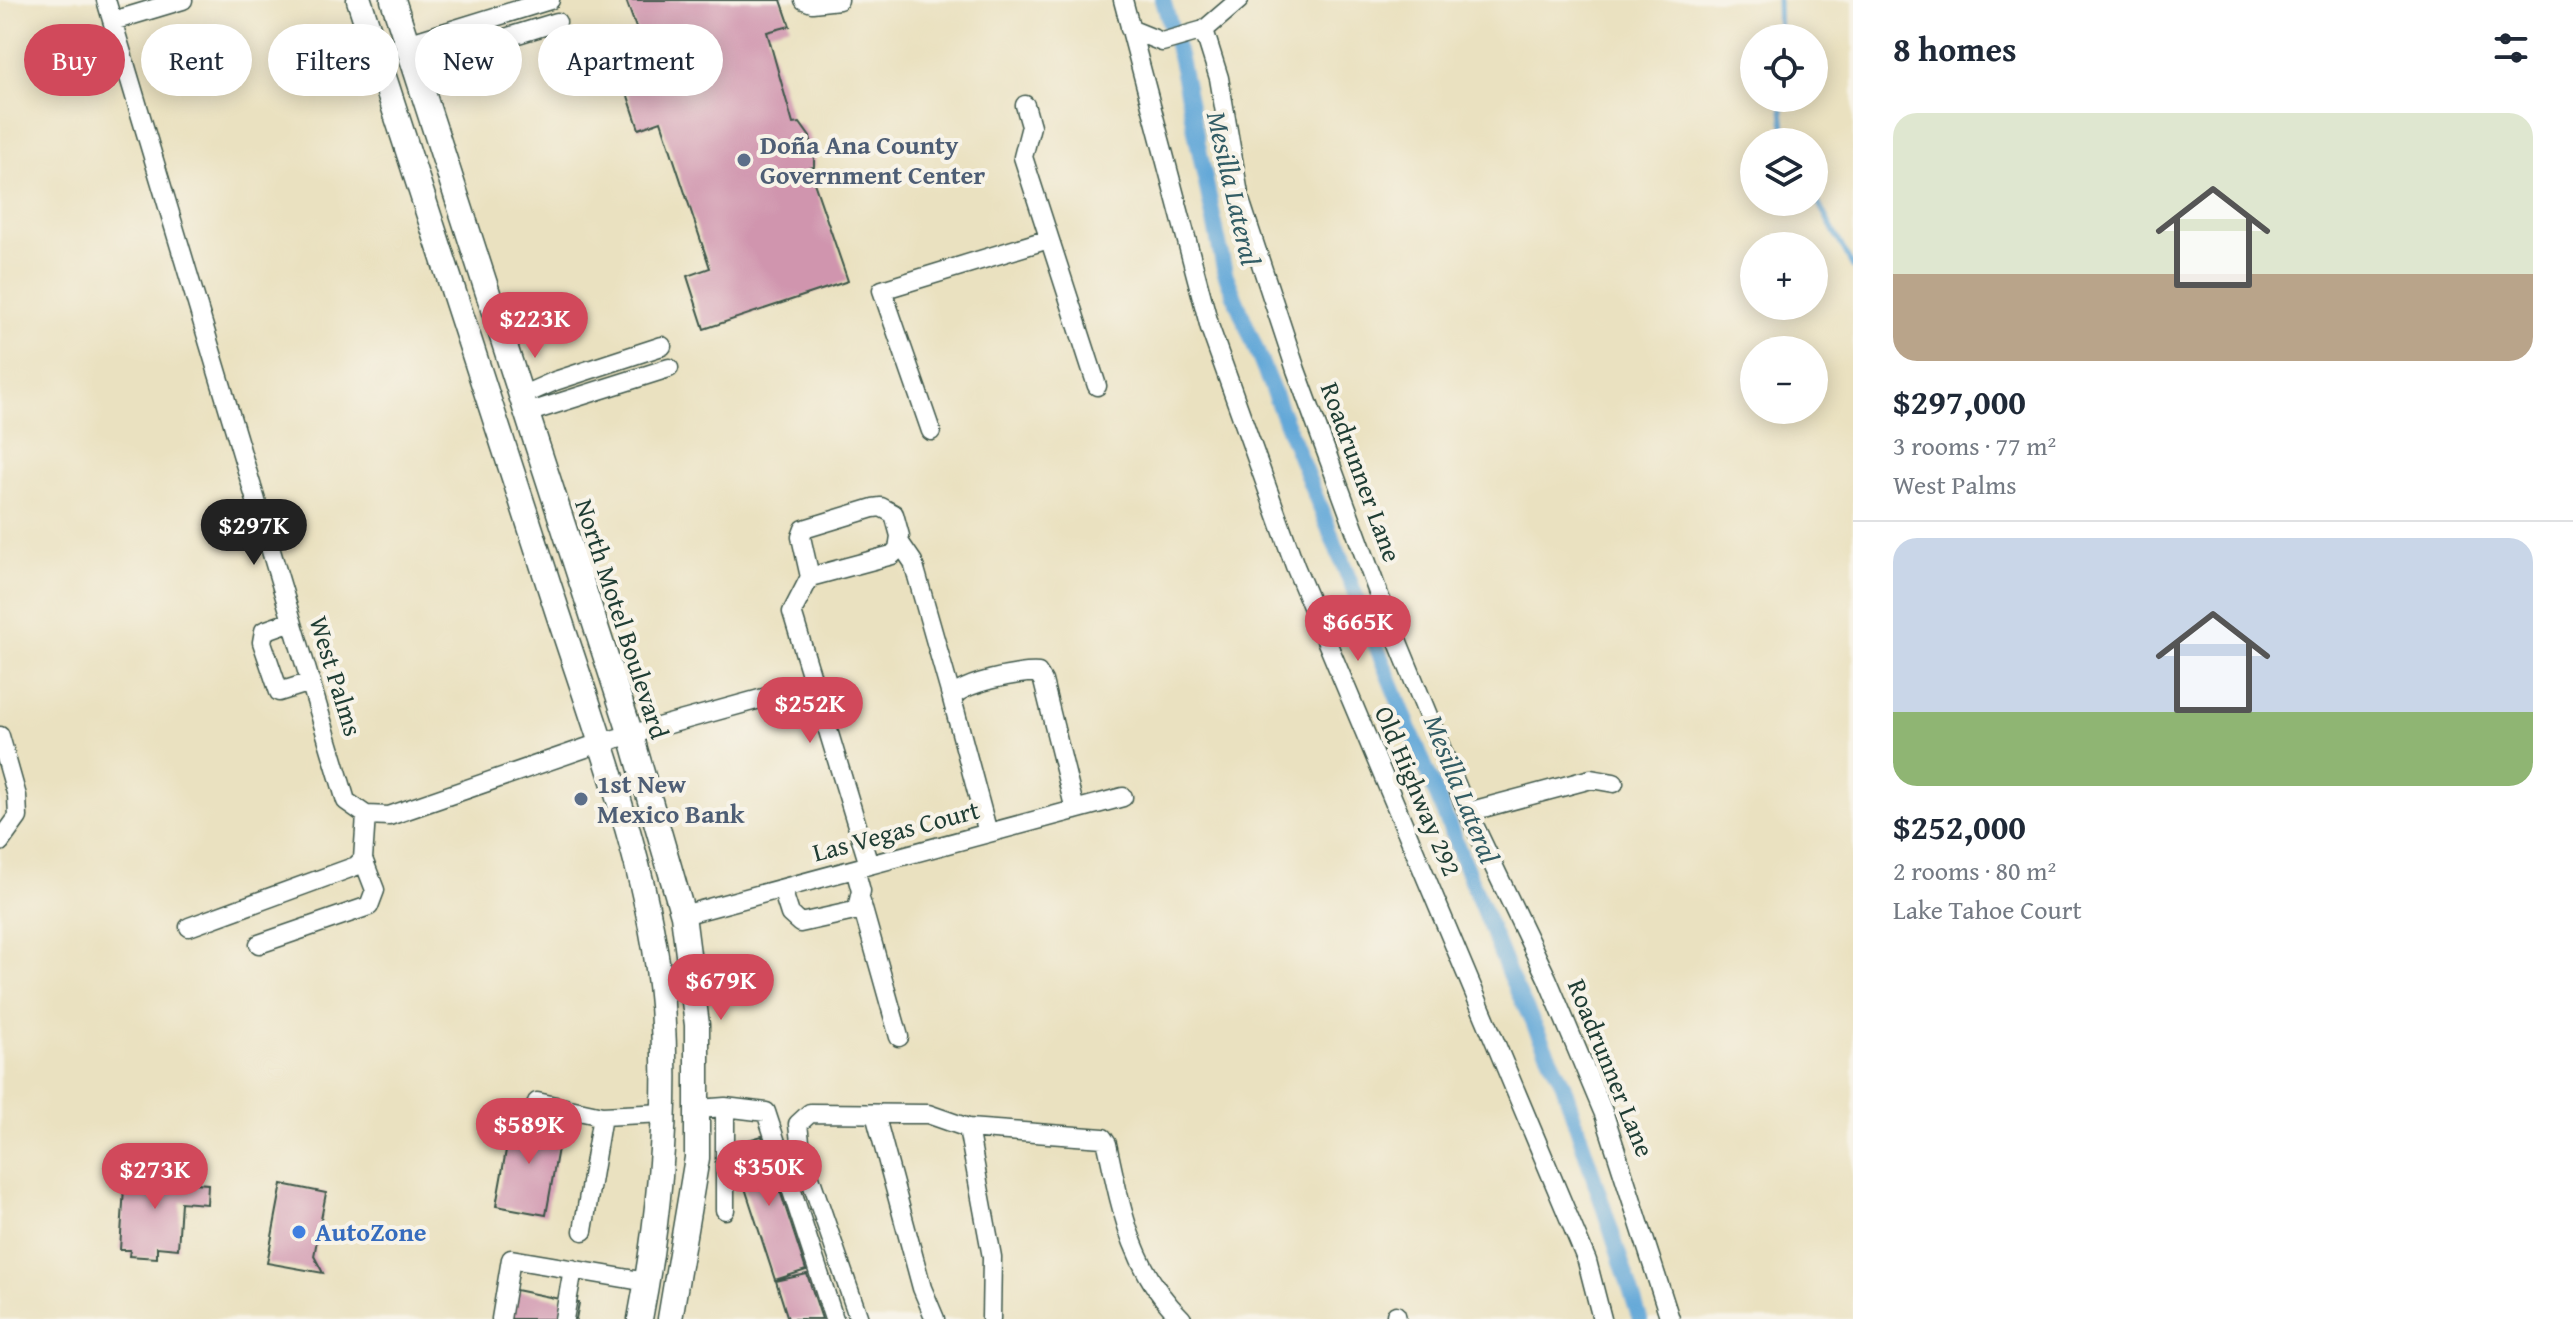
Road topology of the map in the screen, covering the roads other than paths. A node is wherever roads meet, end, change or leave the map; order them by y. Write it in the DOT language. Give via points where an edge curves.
graph roads {
  1 [pos="106,0"];
  2 [pos="183,0"];
  3 [pos="359,0"];
  4 [pos="393,0"];
  5 [pos="550,0"];
  6 [pos="804,0"];
  7 [pos="839,0"];
  8 [pos="1123,0"];
  9 [pos="1239,0"];
  10 [pos="113,21"];
  11 [pos="557,22"];
  12 [pos="367,24"];
  13 [pos="1130,29"];
  14 [pos="1198,32"];
  15 [pos="399,54"];
  16 [pos="411,55"];
  17 [pos="399,64"];
  18 [pos="390,96"];
  19 [pos="1025,105"];
  20 [pos="1049,239"];
  21 [pos="662,346"];
  22 [pos="511,364"];
  23 [pos="669,368"];
  24 [pos="555,381"];
  25 [pos="1097,386"];
  26 [pos="524,405"];
  27 [pos="493,414"];
  28 [pos="931,431"];
  29 [pos="900,543"];
  30 [pos="810,577"];
  31 [pos="292,621"];
  32 [pos="311,682"];
  33 [pos="814,684"];
  34 [pos="952,699"];
  35 [pos="631,735"];
  36 [pos="0,736"];
  37 [pos="600,743"];
  38 [pos="1614,783"];
  39 [pos="1123,797"];
  40 [pos="1075,810"];
  41 [pos="1468,812"];
  42 [pos="366,815"];
  43 [pos="988,833"];
  44 [pos="0,842"];
  45 [pos="363,859"];
  46 [pos="862,867"];
  47 [pos="782,889"];
  48 [pos="861,902"];
  49 [pos="683,915"];
  50 [pos="189,927"];
  51 [pos="259,944"];
  52 [pos="899,1037"];
  53 [pos="537,1102"];
  54 [pos="725,1107"];
  55 [pos="698,1109"];
  56 [pos="665,1113"];
  57 [pos="875,1114"];
  58 [pos="602,1116"];
  59 [pos="968,1128"];
  60 [pos="725,1210"];
  61 [pos="583,1231"];
  62 [pos="573,1269"];
  63 [pos="647,1282"];
  64 [pos="501,1319"];
  65 [pos="564,1319"];
  66 [pos="640,1319"];
  67 [pos="670,1319"];
  68 [pos="834,1319"];
  69 [pos="859,1319"];
  70 [pos="935,1319"];
  71 [pos="991,1319"];
  72 [pos="1182,1319"];
  73 [pos="1602,1319"];
  74 [pos="1670,1319"];
  1 -- 10 [label="street, West Palms"];
  2 -- 10 [label="street"];
  3 -- 12 [label="main road"];
  4 -- 16 [label="main road, North Motel Boulevard"];
  5 -- 16 [label="street"];
  6 -- 7 [label="street"];
  8 -- 13 [label="street, Old Highway 292"];
  9 -- 14 [label="street"];
  10 -- 31 [label="street, West Palms"];
  11 -- 16 [label="street"];
  13 -- 14 [label="street" via="1162,42"];
  13 -- 73 [label="street, Old Highway 292" via="1210,328 1295,566 1587,1261"];
  14 -- 41 [label="street, Roadrunner Lane" via="1219,78 1240,200 1264,277 1380,598"];
  15 -- 16 [label="main road"];
  16 -- 17 [label="main road"];
  16 -- 22 [label="main road, North Motel Boulevard"];
  18 -- 27 [label="main road"];
  19 -- 20 [label="street" via="1031,126 1023,157"];
  20 -- 25 [label="street"];
  20 -- 28 [label="street" via="882,290"];
  21 -- 24 [label="street"];
  22 -- 24 [label="street" via="534,379"];
  22 -- 26 [label="main road, North Motel Boulevard"];
  23 -- 26 [label="street"];
  24 -- 26 [label="street"];
  26 -- 27 [label="main road"];
  26 -- 35 [label="main road, North Motel Boulevard"];
  27 -- 37 [label="main road"];
  29 -- 30 [label="street" via="892,555"];
  29 -- 30 [label="street" via="894,514 881,507 809,526 801,537"];
  29 -- 34 [label="street" via="913,562"];
  30 -- 33 [label="street" via="792,612"];
  31 -- 32 [label="street, West Palms"];
  31 -- 32 [label="street" via="264,631 262,642 279,692"];
  32 -- 42 [label="street, West Palms" via="346,801"];
  33 -- 35 [label="street"];
  33 -- 46 [label="street"];
  34 -- 40 [label="street" via="960,689 1038,673"];
  34 -- 43 [label="street"];
  35 -- 37 [label="street"];
  35 -- 49 [label="main road, North Motel Boulevard"];
  36 -- 44 [label="street" via="18,817"];
  37 -- 42 [label="street" via="389,816"];
  37 -- 56 [label="main road" via="645,905 662,1002"];
  38 -- 41 [label="street" via="1591,779"];
  39 -- 40 [label="street, Las Vegas Court"];
  40 -- 43 [label="street, Las Vegas Court"];
  41 -- 74 [label="street, Roadrunner Lane" via="1604,1114"];
  42 -- 45 [label="street"];
  43 -- 46 [label="street, Las Vegas Court"];
  45 -- 50 [label="street" via="343,873"];
  45 -- 51 [label="street" via="375,890 369,906"];
  46 -- 47 [label="street, Las Vegas Court"];
  46 -- 48 [label="street"];
  47 -- 48 [label="street" via="790,914 800,923 850,912"];
  47 -- 49 [label="street, Las Vegas Court"];
  48 -- 52 [label="street"];
  49 -- 55 [label="main road, North Motel Boulevard" via="697,1025"];
  53 -- 58 [label="street"];
  54 -- 55 [label="street"];
  54 -- 60 [label="street"];
  54 -- 68 [label="street" via="766,1112"];
  55 -- 56 [label="main road"];
  55 -- 67 [label="main road, North Motel Boulevard" via="697,1158"];
  56 -- 58 [label="street"];
  56 -- 63 [label="main road"];
  57 -- 59 [label="street" via="928,1114"];
  57 -- 69 [label="street" via="818,1111 798,1124 801,1151"];
  57 -- 70 [label="street"];
  58 -- 61 [label="street"];
  59 -- 71 [label="street" via="992,1257"];
  59 -- 72 [label="street" via="1103,1138 1133,1249 1163,1301"];
  62 -- 63 [label="street"];
  62 -- 64 [label="street" via="511,1259"];
  62 -- 65 [label="street"];
  63 -- 66 [label="main road"];
}
